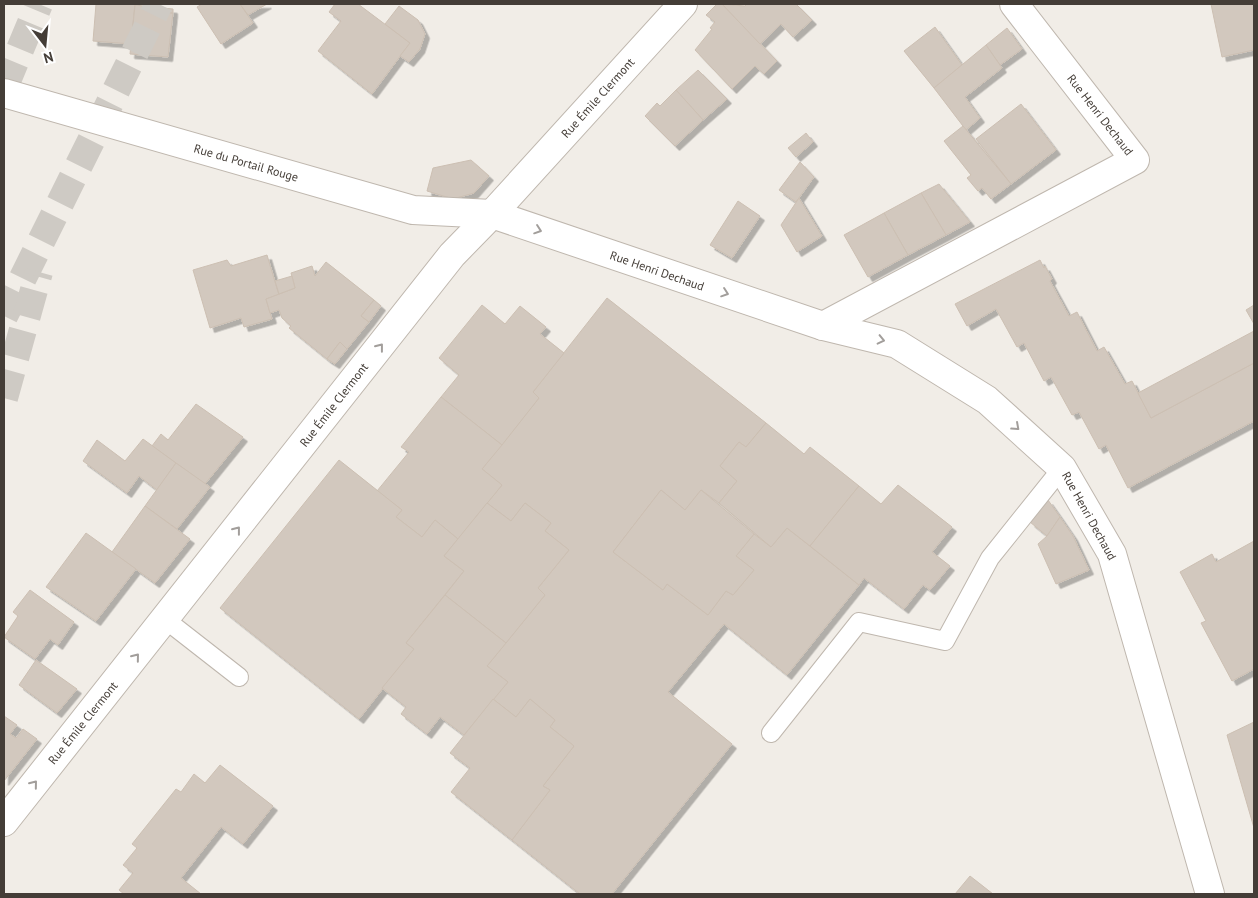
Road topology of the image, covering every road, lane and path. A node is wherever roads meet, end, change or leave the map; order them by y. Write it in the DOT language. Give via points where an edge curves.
graph roads {
  1 [pos="683,4"];
  2 [pos="1014,4"];
  3 [pos="4,93"];
  4 [pos="492,214"];
  5 [pos="823,326"];
  6 [pos="1062,468"];
  7 [pos="166,620"];
  8 [pos="239,677"];
  9 [pos="771,733"];
  10 [pos="4,822"];
  11 [pos="1210,894"];
  1 -- 4 [label="street, Rue Émile Clermont"];
  2 -- 5 [label="street, Rue Henri Dechaud" via="1135,160"];
  3 -- 4 [label="street, Rue du Portail Rouge" via="413,210"];
  4 -- 5 [label="street, Rue Henri Dechaud, one-way"];
  7 -- 4 [label="street, Rue Émile Clermont, one-way" via="452,255"];
  5 -- 6 [label="street, Rue Henri Dechaud, one-way" via="897,344 987,400"];
  6 -- 9 [label="lane" via="990,558 945,641 860,622"];
  6 -- 11 [label="street, Rue Henri Dechaud" via="1112,554"];
  7 -- 8 [label="lane"];
  10 -- 7 [label="street, Rue Émile Clermont, one-way"];
}
